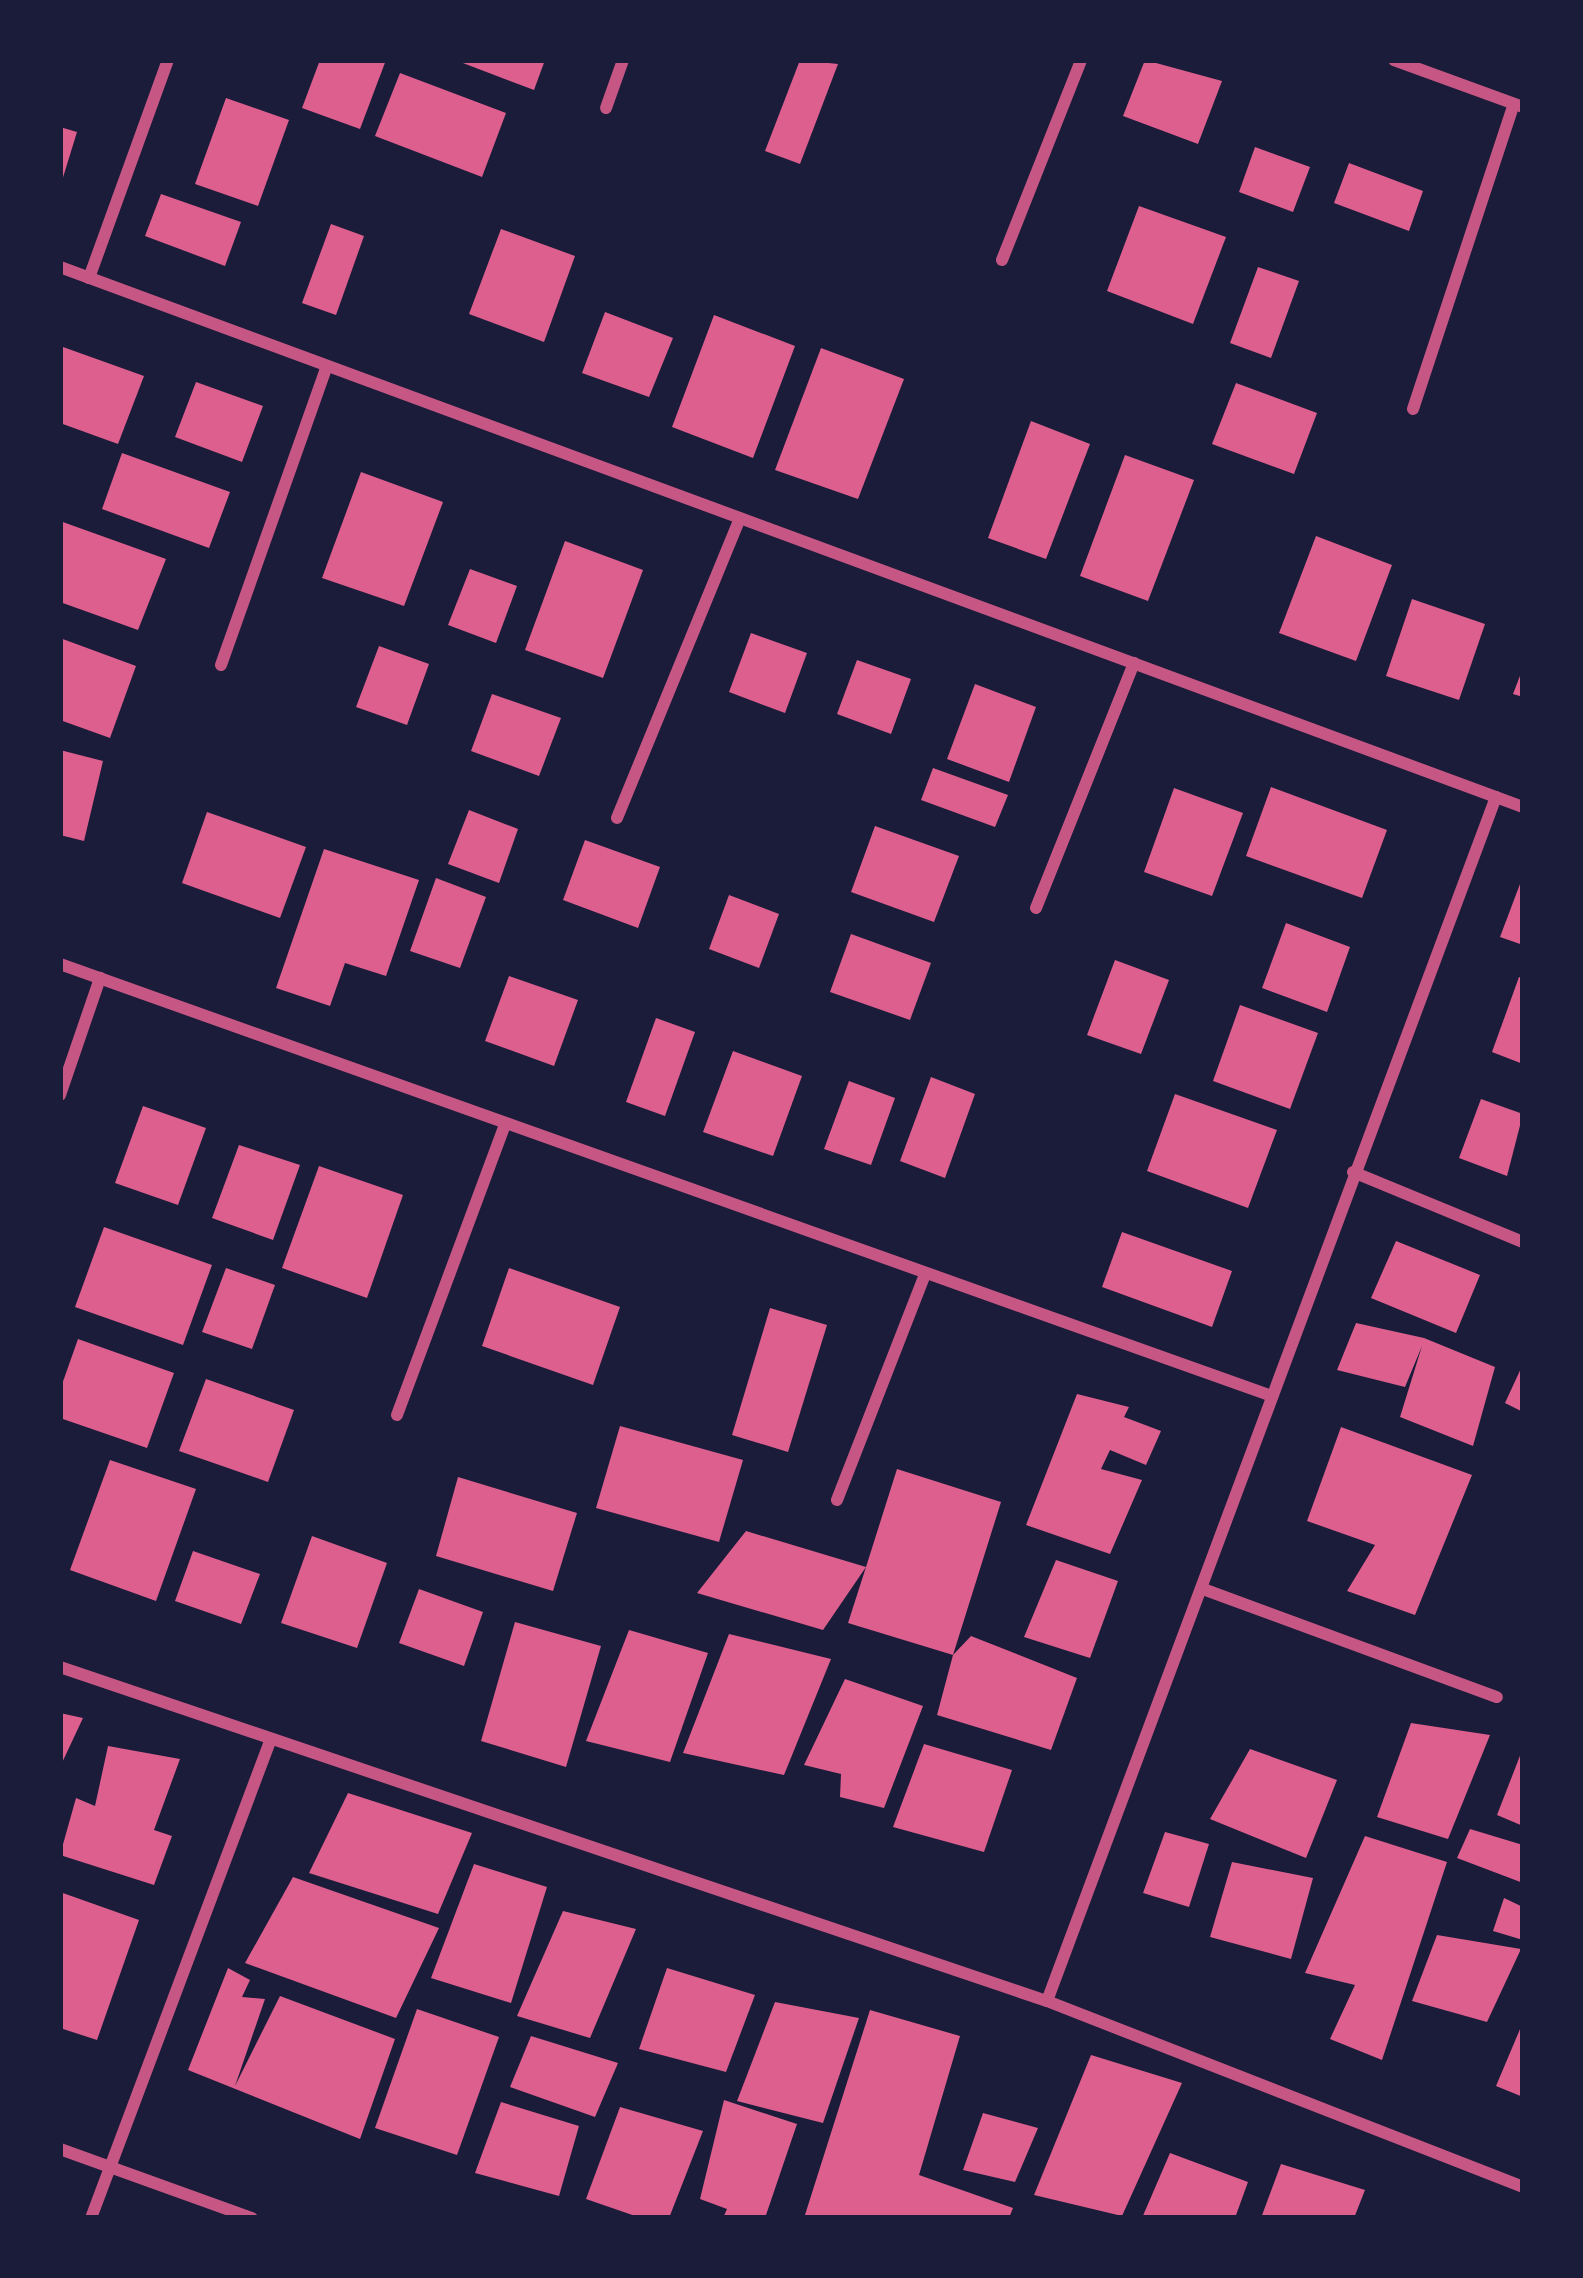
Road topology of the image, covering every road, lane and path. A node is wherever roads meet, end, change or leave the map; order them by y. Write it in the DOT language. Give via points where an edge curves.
graph roads {
  1 [pos="168,60"];
  2 [pos="623,60"];
  3 [pos="1081,60"];
  4 [pos="1394,60"];
  5 [pos="1518,106"];
  6 [pos="606,108"];
  7 [pos="1002,260"];
  8 [pos="60,267"];
  9 [pos="89,278"];
  10 [pos="328,366"];
  11 [pos="1413,409"];
  12 [pos="740,518"];
  13 [pos="1134,663"];
  14 [pos="221,665"];
  15 [pos="1496,797"];
  16 [pos="1523,807"];
  17 [pos="617,818"];
  18 [pos="1036,908"];
  19 [pos="60,964"];
  20 [pos="100,978"];
  21 [pos="60,1095"];
  22 [pos="505,1124"];
  23 [pos="1353,1172"];
  24 [pos="1523,1243"];
  25 [pos="925,1274"];
  26 [pos="1272,1396"];
  27 [pos="397,1415"];
  28 [pos="837,1500"];
  29 [pos="1203,1588"];
  30 [pos="60,1667"];
  31 [pos="1497,1697"];
  32 [pos="269,1744"];
  33 [pos="1047,2001"];
  34 [pos="60,2149"];
  35 [pos="109,2167"];
  36 [pos="1523,2187"];
  37 [pos="91,2218"];
  38 [pos="252,2218"];
  1 -- 9 [label="street"];
  2 -- 6 [label="street"];
  3 -- 7 [label="street"];
  4 -- 5 [label="street"];
  5 -- 11 [label="street"];
  8 -- 9 [label="street"];
  9 -- 10 [label="street"];
  10 -- 12 [label="street"];
  10 -- 14 [label="street"];
  12 -- 13 [label="street"];
  12 -- 17 [label="street"];
  13 -- 15 [label="street"];
  13 -- 18 [label="street"];
  15 -- 16 [label="street"];
  15 -- 23 [label="street"];
  19 -- 20 [label="street"];
  20 -- 21 [label="street"];
  20 -- 22 [label="street"];
  22 -- 25 [label="street"];
  22 -- 27 [label="street"];
  23 -- 24 [label="street"];
  23 -- 26 [label="street"];
  25 -- 26 [label="street"];
  25 -- 28 [label="street"];
  26 -- 29 [label="street"];
  29 -- 31 [label="street"];
  29 -- 33 [label="street"];
  30 -- 32 [label="street"];
  32 -- 33 [label="street"];
  32 -- 35 [label="street"];
  33 -- 36 [label="street"];
  34 -- 35 [label="street"];
  35 -- 37 [label="street"];
  35 -- 38 [label="street"];
}
